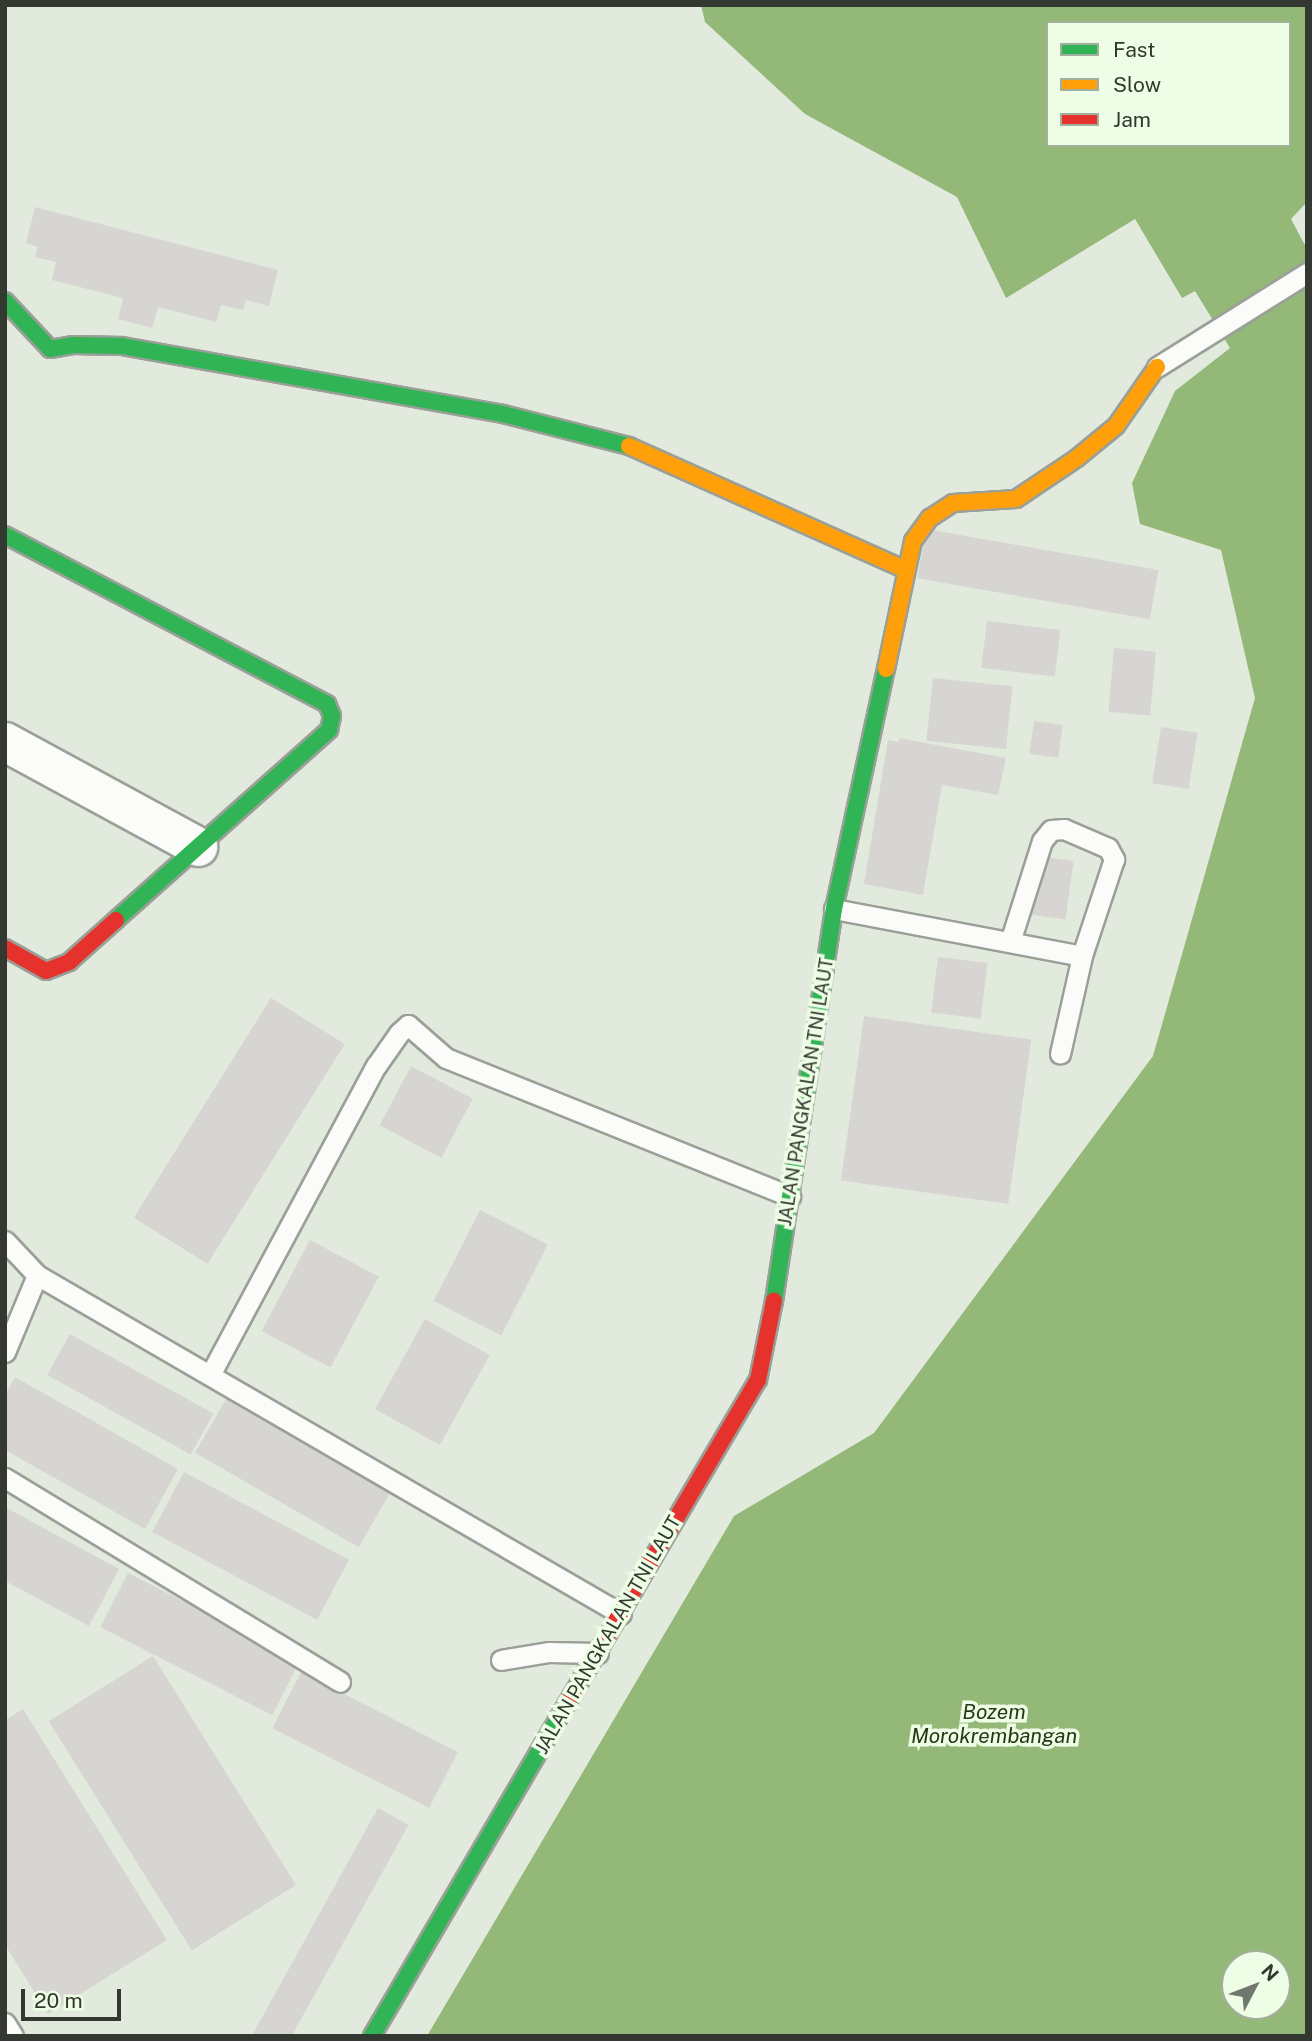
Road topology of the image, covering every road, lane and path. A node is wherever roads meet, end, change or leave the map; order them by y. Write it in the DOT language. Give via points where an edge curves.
graph roads {
  1 [pos="1307,273"];
  2 [pos="5,301"];
  3 [pos="1157,367"];
  4 [pos="5,535"];
  5 [pos="906,570"];
  6 [pos="5,742"];
  7 [pos="198,847"];
  8 [pos="834,909"];
  9 [pos="1010,942"];
  10 [pos="5,948"];
  11 [pos="1082,956"];
  12 [pos="1060,1054"];
  13 [pos="790,1196"];
  14 [pos="5,1241"];
  15 [pos="37,1275"];
  16 [pos="5,1352"];
  17 [pos="210,1375"];
  18 [pos="5,1478"];
  19 [pos="621,1614"];
  20 [pos="598,1653"];
  21 [pos="501,1660"];
  22 [pos="340,1682"];
  23 [pos="5,2023"];
  24 [pos="13,2036"];
  25 [pos="372,2036"];
  1 -- 3 [label="lane, JALAN PANGKALAN TNI LAUT"];
  2 -- 5 [label="street" via="50,349 122,346 503,414 622,443"];
  3 -- 5 [label="street, JALAN PANGKALAN TNI LAUT" via="1116,426 1016,499 953,503 930,517 913,541"];
  4 -- 7 [label="street" via="327,704 332,716 330,730"];
  5 -- 8 [label="street, JALAN PANGKALAN TNI LAUT"];
  6 -- 7 [label="street"];
  7 -- 10 [label="street" via="69,962 46,971"];
  8 -- 9 [label="lane"];
  8 -- 13 [label="street, JALAN PANGKALAN TNI LAUT"];
  9 -- 11 [label="lane"];
  9 -- 11 [label="lane" via="1042,841 1051,830 1064,829 1097,841 1114,859"];
  11 -- 12 [label="lane"];
  13 -- 17 [label="lane" via="446,1058 408,1025 376,1066"];
  13 -- 19 [label="street, JALAN PANGKALAN TNI LAUT" via="758,1380"];
  14 -- 15 [label="lane"];
  15 -- 16 [label="lane"];
  15 -- 17 [label="lane"];
  17 -- 19 [label="lane"];
  18 -- 22 [label="lane"];
  19 -- 20 [label="street, JALAN PANGKALAN TNI LAUT"];
  20 -- 21 [label="lane" via="549,1652"];
  20 -- 25 [label="street, JALAN PANGKALAN TNI LAUT"];
  23 -- 24 [label="lane"];
}
